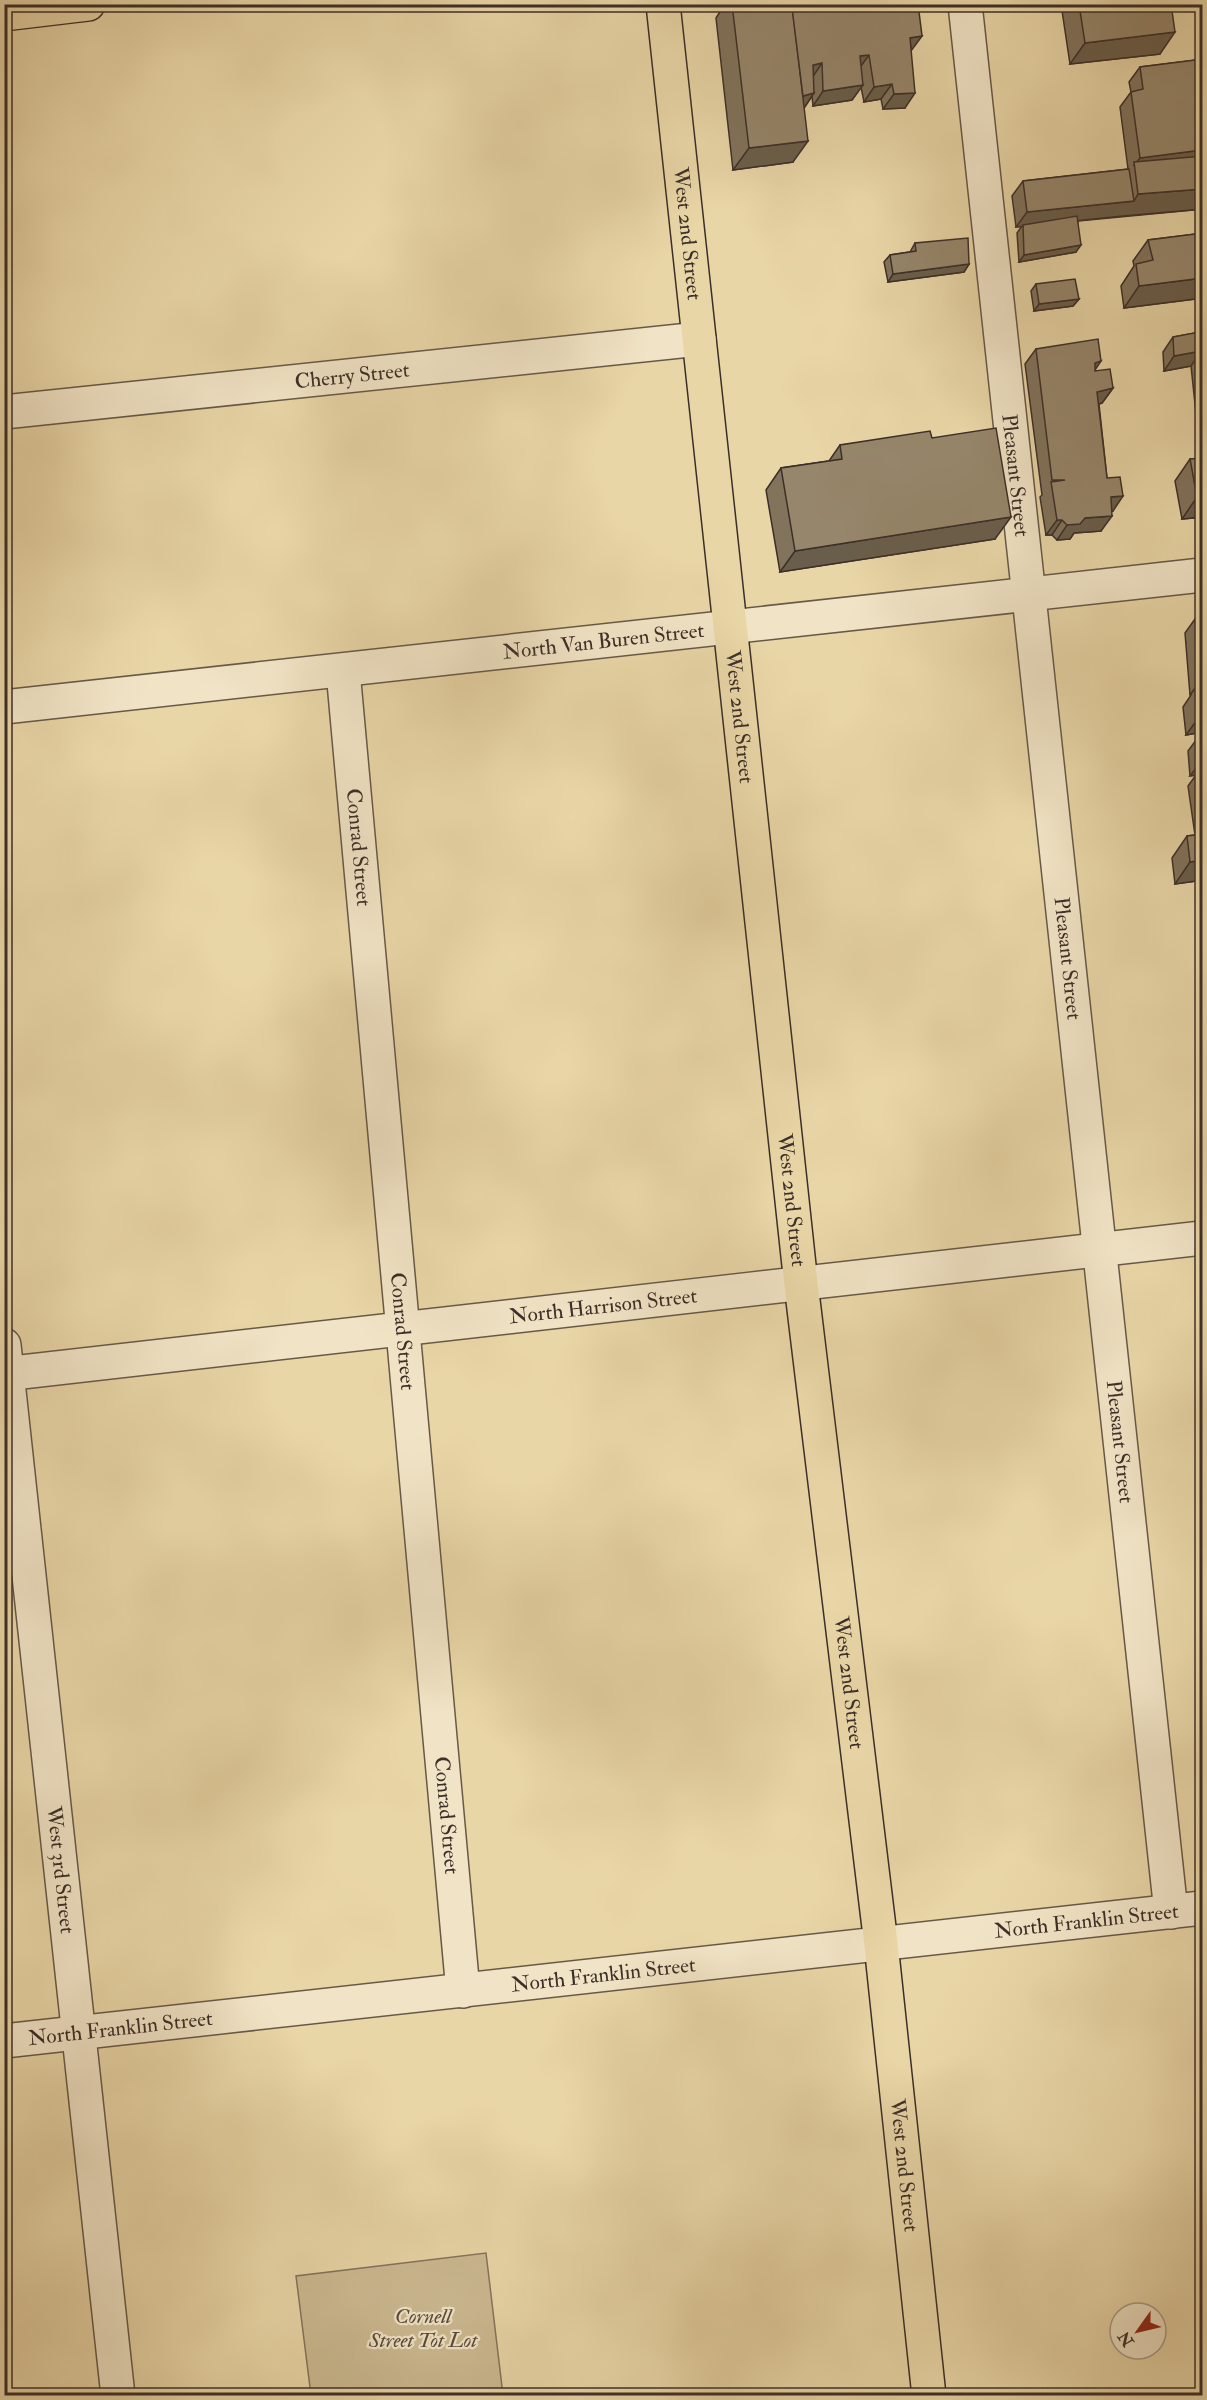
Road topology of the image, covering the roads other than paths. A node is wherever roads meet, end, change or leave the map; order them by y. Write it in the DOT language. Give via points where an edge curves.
graph roads {
  1 [pos="88,4"];
  2 [pos="663,4"];
  3 [pos="965,4"];
  4 [pos="4,14"];
  5 [pos="699,339"];
  6 [pos="4,412"];
  7 [pos="1203,575"];
  8 [pos="1027,594"];
  9 [pos="729,628"];
  10 [pos="343,671"];
  11 [pos="4,707"];
  12 [pos="1203,1238"];
  13 [pos="1098,1250"];
  14 [pos="801,1284"];
  15 [pos="403,1329"];
  16 [pos="5,1364"];
  17 [pos="1187,1910"];
  18 [pos="881,1944"];
  19 [pos="463,1991"];
  20 [pos="78,2033"];
  21 [pos="4,2041"];
  22 [pos="118,2396"];
  23 [pos="929,2396"];
  1 -- 4 [label="main road"];
  2 -- 5 [label="main road, West 2nd Street"];
  3 -- 8 [label="street, Pleasant Street"];
  5 -- 6 [label="street, Cherry Street"];
  5 -- 9 [label="main road, West 2nd Street"];
  7 -- 8 [label="street, North Van Buren Street"];
  8 -- 9 [label="street, North Van Buren Street"];
  8 -- 13 [label="street, Pleasant Street"];
  9 -- 10 [label="street, North Van Buren Street"];
  9 -- 14 [label="main road, West 2nd Street"];
  10 -- 11 [label="street, North Van Buren Street"];
  10 -- 15 [label="street, Conrad Street"];
  12 -- 13 [label="street, North Harrison Street"];
  13 -- 14 [label="street, North Harrison Street"];
  13 -- 17 [label="street, Pleasant Street"];
  14 -- 15 [label="street, North Harrison Street"];
  14 -- 18 [label="main road, West 2nd Street"];
  15 -- 16 [label="street, North Harrison Street"];
  15 -- 19 [label="street, Conrad Street"];
  16 -- 20 [label="street, West 3rd Street"];
  17 -- 18 [label="street, North Franklin Street"];
  18 -- 19 [label="street, North Franklin Street"];
  18 -- 23 [label="main road, West 2nd Street"];
  19 -- 20 [label="street, North Franklin Street"];
  20 -- 21 [label="street, North Franklin Street"];
  20 -- 22 [label="street, West 3rd Street"];
}
